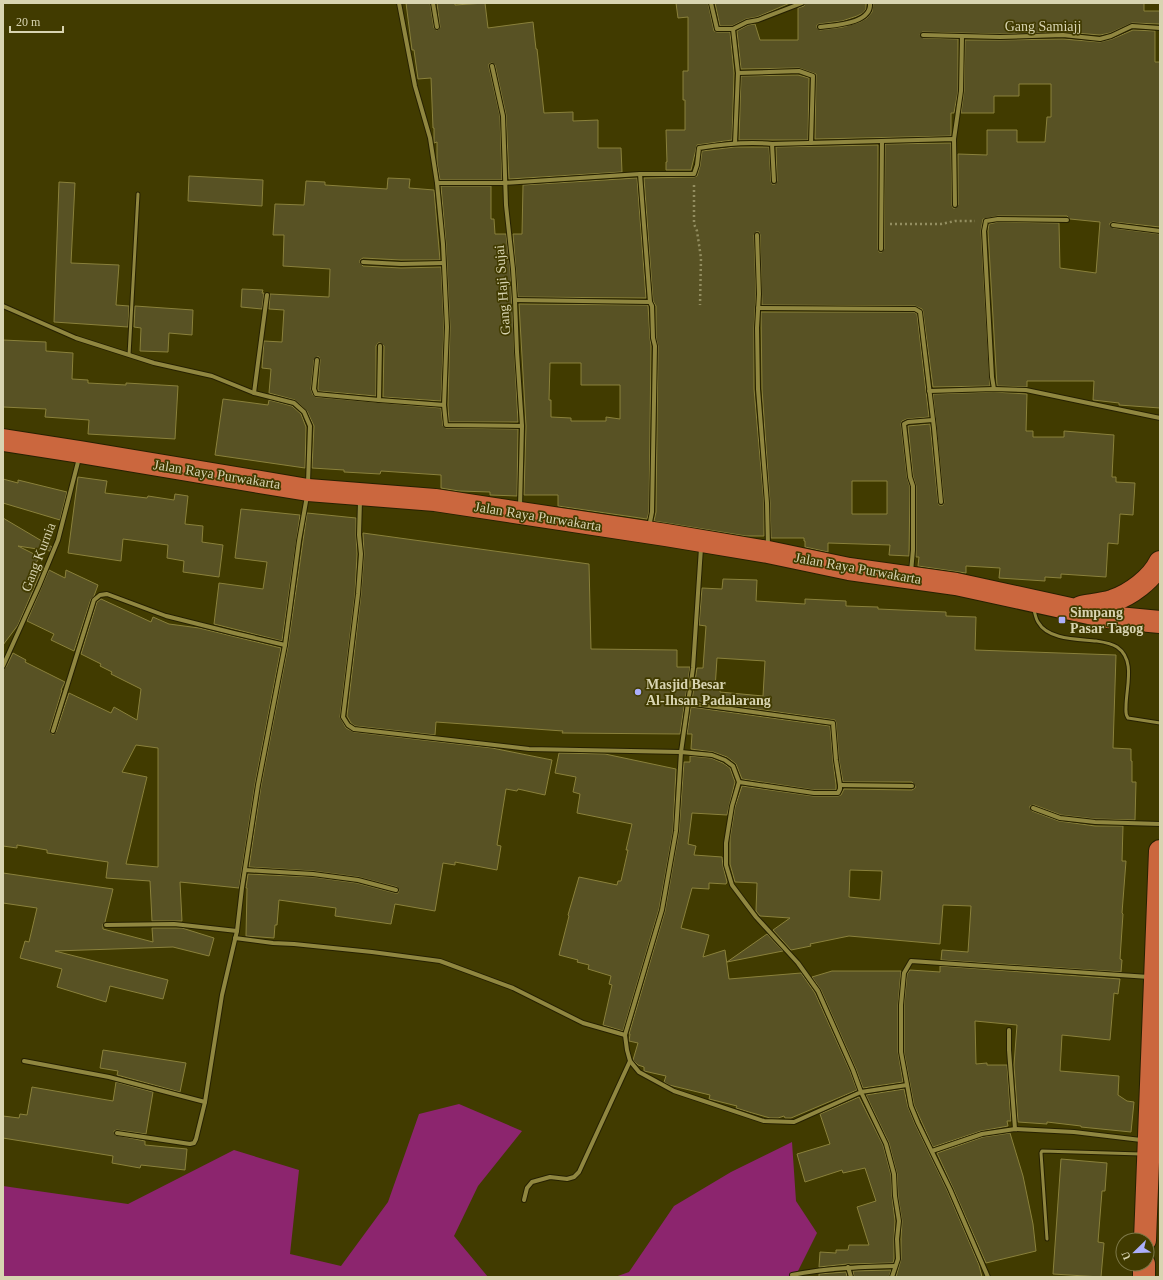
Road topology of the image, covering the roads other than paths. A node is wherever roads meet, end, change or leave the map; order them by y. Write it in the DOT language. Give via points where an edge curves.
graph roads {
  1 [pos="399,3"];
  2 [pos="432,3"];
  3 [pos="711,3"];
  4 [pos="802,3"];
  5 [pos="870,3"];
  6 [pos="437,27"];
  7 [pos="820,28"];
  8 [pos="1160,28"];
  9 [pos="733,29"];
  10 [pos="923,35"];
  11 [pos="962,36"];
  12 [pos="492,66"];
  13 [pos="738,73"];
  14 [pos="954,138"];
  15 [pos="882,141"];
  16 [pos="735,143"];
  17 [pos="811,143"];
  18 [pos="772,144"];
  19 [pos="640,174"];
  20 [pos="774,181"];
  21 [pos="437,183"];
  22 [pos="504,183"];
  23 [pos="138,194"];
  24 [pos="955,205"];
  25 [pos="1067,220"];
  26 [pos="1113,225"];
  27 [pos="1160,231"];
  28 [pos="757,235"];
  29 [pos="881,249"];
  30 [pos="363,262"];
  31 [pos="443,263"];
  32 [pos="266,295"];
  33 [pos="515,300"];
  34 [pos="650,302"];
  35 [pos="3,306"];
  36 [pos="758,308"];
  37 [pos="380,346"];
  38 [pos="129,355"];
  39 [pos="317,360"];
  40 [pos="994,389"];
  41 [pos="929,391"];
  42 [pos="254,393"];
  43 [pos="378,400"];
  44 [pos="444,405"];
  45 [pos="1160,418"];
  46 [pos="932,420"];
  47 [pos="522,426"];
  48 [pos="3,440"];
  49 [pos="80,452"];
  50 [pos="308,490"];
  51 [pos="362,493"];
  52 [pos="941,502"];
  53 [pos="520,513"];
  54 [pos="649,533"];
  55 [pos="701,541"];
  56 [pos="768,552"];
  57 [pos="1160,562"];
  58 [pos="911,578"];
  59 [pos="1032,601"];
  60 [pos="1070,610"];
  61 [pos="1160,622"];
  62 [pos="285,645"];
  63 [pos="3,666"];
  64 [pos="687,703"];
  65 [pos="1160,723"];
  66 [pos="53,731"];
  67 [pos="680,752"];
  68 [pos="739,782"];
  69 [pos="840,785"];
  70 [pos="912,786"];
  71 [pos="1033,808"];
  72 [pos="1160,824"];
  73 [pos="1160,851"];
  74 [pos="1160,859"];
  75 [pos="245,870"];
  76 [pos="396,890"];
  77 [pos="106,925"];
  78 [pos="237,931"];
  79 [pos="235,938"];
  80 [pos="1155,978"];
  81 [pos="1009,1030"];
  82 [pos="625,1035"];
  83 [pos="24,1061"];
  84 [pos="630,1061"];
  85 [pos="907,1085"];
  86 [pos="861,1092"];
  87 [pos="205,1102"];
  88 [pos="1015,1129"];
  89 [pos="117,1133"];
  90 [pos="1149,1147"];
  91 [pos="932,1151"];
  92 [pos="524,1200"];
  93 [pos="1145,1232"];
  94 [pos="1047,1239"];
  95 [pos="895,1266"];
  96 [pos="848,1267"];
  97 [pos="792,1275"];
  98 [pos="850,1277"];
  99 [pos="892,1277"];
  100 [pos="988,1277"];
  1 -- 21 [label="street" via="415,86 430,138"];
  2 -- 6 [label="street"];
  3 -- 9 [label="street" via="717,29"];
  4 -- 9 [label="street"];
  5 -- 7 [label="street" via="867,13 855,21"];
  8 -- 11 [label="street, Gang Samiajj" via="1132,26 1100,39 1063,35"];
  9 -- 13 [label="street"];
  10 -- 11 [label="street, Gang Samiajj"];
  11 -- 14 [label="street" via="961,91"];
  12 -- 22 [label="street, Gang Haji Sujai" via="503,116"];
  13 -- 16 [label="street"];
  13 -- 17 [label="street" via="799,71 813,76"];
  14 -- 15 [label="street"];
  14 -- 24 [label="street"];
  15 -- 17 [label="street"];
  15 -- 29 [label="street"];
  16 -- 18 [label="street"];
  16 -- 19 [label="street" via="699,148 694,174"];
  17 -- 18 [label="street"];
  18 -- 20 [label="street"];
  19 -- 22 [label="street"];
  19 -- 34 [label="street"];
  21 -- 22 [label="street"];
  21 -- 31 [label="street"];
  22 -- 33 [label="street, Gang Haji Sujai"];
  23 -- 38 [label="lane"];
  25 -- 40 [label="street" via="986,221 984,230"];
  26 -- 27 [label="street"];
  28 -- 36 [label="street"];
  30 -- 31 [label="street"];
  31 -- 44 [label="street" via="446,326"];
  32 -- 42 [label="street"];
  33 -- 34 [label="street"];
  33 -- 47 [label="street, Gang Haji Sujai"];
  34 -- 54 [label="street" via="655,346 652,512"];
  35 -- 38 [label="street" via="76,338"];
  36 -- 41 [label="street" via="915,309 921,316"];
  36 -- 56 [label="street" via="758,389 767,503"];
  37 -- 43 [label="street"];
  38 -- 42 [label="street" via="212,376"];
  39 -- 43 [label="street" via="314,389 316,394"];
  40 -- 41 [label="street"];
  40 -- 45 [label="street" via="1026,390"];
  41 -- 46 [label="street"];
  42 -- 50 [label="street" via="294,403 308,418"];
  43 -- 44 [label="street"];
  44 -- 47 [label="street" via="446,425"];
  46 -- 52 [label="street"];
  46 -- 58 [label="street" via="904,424 913,486"];
  47 -- 53 [label="street, Gang Haji Sujai"];
  48 -- 49 [label="highway, Jalan Raya Purwakarta"];
  49 -- 50 [label="highway, Jalan Raya Purwakarta"];
  49 -- 63 [label="street, Gang Kurnia" via="58,540"];
  50 -- 51 [label="highway, Jalan Raya Purwakarta"];
  50 -- 62 [label="street"];
  51 -- 53 [label="highway, Jalan Raya Purwakarta" via="435,500"];
  51 -- 67 [label="street" via="359,511 358,594 343,717 351,728 529,749"];
  53 -- 54 [label="highway, Jalan Raya Purwakarta"];
  54 -- 55 [label="highway, Jalan Raya Purwakarta"];
  55 -- 56 [label="highway, Jalan Raya Purwakarta"];
  55 -- 64 [label="street" via="693,668"];
  56 -- 58 [label="highway, Jalan Raya Purwakarta" via="849,569"];
  57 -- 60 [label="highway, Jalan Raya Purwakarta" via="1157,570 1135,590 1112,601"];
  58 -- 59 [label="highway, Jalan Raya Purwakarta" via="956,584"];
  59 -- 60 [label="highway, Jalan Raya Purwakarta"];
  59 -- 65 [label="lane" via="1038,622 1044,630 1054,635 1117,646 1126,657 1129,670 1126,715 1128,718"];
  60 -- 61 [label="highway, Jalan Raya Purwakarta"];
  62 -- 66 [label="street" via="166,616 103,594 94,600"];
  62 -- 75 [label="street" via="258,785"];
  64 -- 67 [label="street"];
  64 -- 69 [label="street" via="833,723"];
  67 -- 68 [label="street" via="712,755 725,760 733,766"];
  67 -- 82 [label="street" via="676,831 662,910"];
  68 -- 69 [label="street" via="832,794 838,793"];
  68 -- 86 [label="street" via="726,842 726,865 732,885 756,917 798,963 818,991"];
  69 -- 70 [label="street"];
  71 -- 72 [label="street" via="1060,818"];
  73 -- 74 [label="highway"];
  74 -- 80 [label="highway"];
  75 -- 76 [label="street" via="313,874 358,880"];
  75 -- 78 [label="street"];
  77 -- 78 [label="street" via="174,924"];
  78 -- 79 [label="street"];
  79 -- 82 [label="street" via="440,961 513,988 582,1023"];
  79 -- 87 [label="street" via="222,995"];
  80 -- 85 [label="street" via="911,961 904,973 901,1005 902,1052"];
  80 -- 90 [label="highway" via="1154,1086"];
  81 -- 88 [label="street"];
  82 -- 84 [label="street"];
  83 -- 87 [label="street" via="109,1077"];
  84 -- 86 [label="street" via="639,1072 674,1092 764,1121 794,1122"];
  84 -- 92 [label="street" via="579,1172 567,1179 550,1178 532,1182 527,1188"];
  85 -- 86 [label="street"];
  85 -- 91 [label="street" via="914,1112"];
  86 -- 95 [label="street" via="886,1144 894,1174 899,1220 898,1259"];
  87 -- 89 [label="street" via="196,1139 192,1144"];
  88 -- 90 [label="street" via="1074,1132"];
  88 -- 91 [label="street" via="982,1134"];
  90 -- 93 [label="highway"];
  90 -- 94 [label="lane" via="1042,1151"];
  91 -- 100 [label="street"];
  95 -- 96 [label="street"];
  95 -- 99 [label="street"];
  96 -- 97 [label="street"];
  96 -- 98 [label="street"];
}
